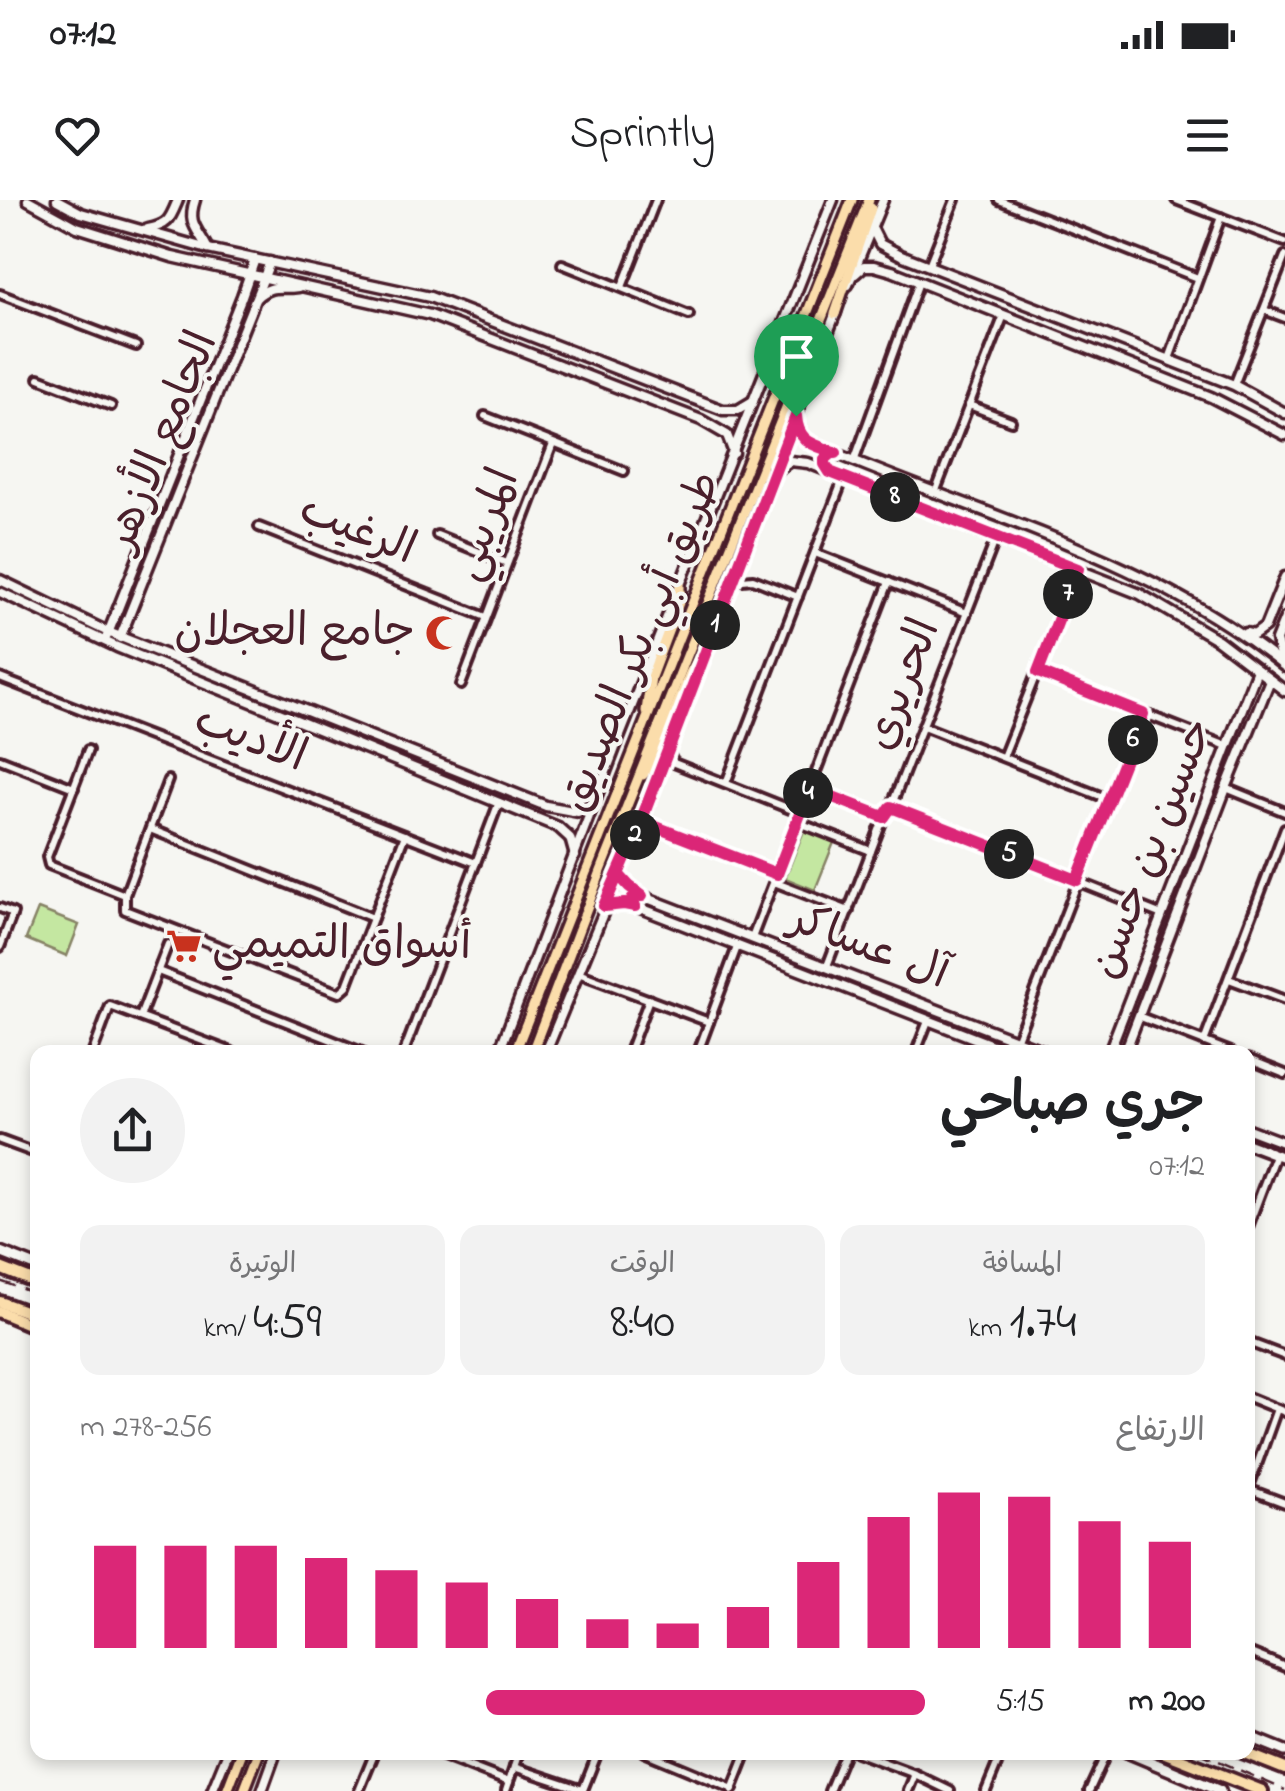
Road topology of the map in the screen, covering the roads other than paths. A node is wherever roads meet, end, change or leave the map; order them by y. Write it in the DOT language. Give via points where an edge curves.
graph roads {
  1 [pos="28,200"];
  2 [pos="57,200"];
  3 [pos="178,200"];
  4 [pos="195,200"];
  5 [pos="656,200"];
  6 [pos="833,200"];
  7 [pos="852,200"];
  8 [pos="871,200"];
  9 [pos="883,200"];
  10 [pos="955,200"];
  11 [pos="998,200"];
  12 [pos="1176,200"];
  13 [pos="1221,217"];
  14 [pos="872,228"];
  15 [pos="144,230"];
  16 [pos="1285,242"];
  17 [pos="208,248"];
  18 [pos="901,254"];
  19 [pos="1285,256"];
  20 [pos="255,259"];
  21 [pos="270,262"];
  22 [pos="562,264"];
  23 [pos="929,264"];
  24 [pos="892,271"];
  25 [pos="250,275"];
  26 [pos="264,277"];
  27 [pos="852,278"];
  28 [pos="1198,278"];
  29 [pos="919,282"];
  30 [pos="306,286"];
  31 [pos="622,288"];
  32 [pos="0,294"];
  33 [pos="253,301"];
  34 [pos="1264,310"];
  35 [pos="835,314"];
  36 [pos="1004,314"];
  37 [pos="689,315"];
  38 [pos="234,318"];
  39 [pos="1285,318"];
  40 [pos="246,322"];
  41 [pos="534,336"];
  42 [pos="136,346"];
  43 [pos="528,351"];
  44 [pos="1169,359"];
  45 [pos="1202,372"];
  46 [pos="39,378"];
  47 [pos="1234,385"];
  48 [pos="1195,390"];
  49 [pos="753,401"];
  50 [pos="710,404"];
  51 [pos="969,405"];
  52 [pos="111,406"];
  53 [pos="1285,412"];
  54 [pos="485,416"];
  55 [pos="796,416"];
  56 [pos="701,420"];
  57 [pos="1011,421"];
  58 [pos="1285,435"];
  59 [pos="553,444"];
  60 [pos="181,450"];
  61 [pos="836,453"];
  62 [pos="734,455"];
  63 [pos="193,456"];
  64 [pos="854,460"];
  65 [pos="624,471"];
  66 [pos="830,472"];
  67 [pos="774,474"];
  68 [pos="844,477"];
  69 [pos="935,493"];
  70 [pos="259,527"];
  71 [pos="437,535"];
  72 [pos="996,538"];
  73 [pos="815,554"];
  74 [pos="507,563"];
  75 [pos="1078,569"];
  76 [pos="1285,577"];
  77 [pos="0,580"];
  78 [pos="731,582"];
  79 [pos="889,582"];
  80 [pos="680,585"];
  81 [pos="0,594"];
  82 [pos="798,598"];
  83 [pos="967,613"];
  84 [pos="486,617"];
  85 [pos="1285,618"];
  86 [pos="1240,632"];
  87 [pos="106,637"];
  88 [pos="119,642"];
  89 [pos="708,642"];
  90 [pos="1283,666"];
  91 [pos="1257,670"];
  92 [pos="1038,672"];
  93 [pos="0,678"];
  94 [pos="1270,680"];
  95 [pos="460,685"];
  96 [pos="1285,692"];
  97 [pos="1143,714"];
  98 [pos="646,720"];
  99 [pos="923,726"];
  100 [pos="1226,746"];
  101 [pos="88,750"];
  102 [pos="667,750"];
  103 [pos="1003,757"];
  104 [pos="0,759"];
  105 [pos="674,763"];
  106 [pos="660,770"];
  107 [pos="640,776"];
  108 [pos="168,780"];
  109 [pos="726,784"];
  110 [pos="74,788"];
  111 [pos="810,788"];
  112 [pos="1226,788"];
  113 [pos="597,798"];
  114 [pos="1108,799"];
  115 [pos="499,802"];
  116 [pos="891,807"];
  117 [pos="558,810"];
  118 [pos="1285,812"];
  119 [pos="884,817"];
  120 [pos="798,818"];
  121 [pos="641,821"];
  122 [pos="552,825"];
  123 [pos="1285,828"];
  124 [pos="150,830"];
  125 [pos="405,835"];
  126 [pos="871,851"];
  127 [pos="574,859"];
  128 [pos="476,864"];
  129 [pos="618,874"];
  130 [pos="776,878"];
  131 [pos="1077,880"];
  132 [pos="125,895"];
  133 [pos="642,896"];
  134 [pos="604,906"];
  135 [pos="635,906"];
  136 [pos="0,908"];
  137 [pos="848,910"];
  138 [pos="1162,914"];
  139 [pos="372,918"];
  140 [pos="752,938"];
  141 [pos="168,944"];
  142 [pos="737,946"];
  143 [pos="0,947"];
  144 [pos="787,951"];
  145 [pos="782,964"];
  146 [pos="828,966"];
  147 [pos="158,971"];
  148 [pos="578,973"];
  149 [pos="1230,979"];
  150 [pos="649,999"];
  151 [pos="1285,1000"];
  152 [pos="1138,1016"];
  153 [pos="140,1017"];
  154 [pos="928,1021"];
  155 [pos="710,1022"];
  156 [pos="1016,1040"];
  157 [pos="1204,1042"];
  158 [pos="96,1045"];
  159 [pos="214,1045"];
  160 [pos="344,1045"];
  161 [pos="407,1045"];
  162 [pos="501,1045"];
  163 [pos="519,1045"];
  164 [pos="535,1045"];
  165 [pos="549,1045"];
  166 [pos="632,1045"];
  167 [pos="701,1045"];
  168 [pos="919,1045"];
  169 [pos="986,1045"];
  170 [pos="1029,1045"];
  171 [pos="1112,1045"];
  172 [pos="1128,1045"];
  173 [pos="1212,1045"];
  174 [pos="1255,1062"];
  175 [pos="1285,1074"];
  176 [pos="1255,1132"];
  177 [pos="0,1140"];
  178 [pos="1285,1143"];
  179 [pos="1255,1147"];
  180 [pos="30,1151"];
  181 [pos="1280,1157"];
  182 [pos="1255,1212"];
  183 [pos="0,1252"];
  184 [pos="30,1264"];
  185 [pos="0,1268"];
  186 [pos="30,1280"];
  187 [pos="0,1302"];
  188 [pos="30,1313"];
  189 [pos="0,1315"];
  190 [pos="30,1326"];
  191 [pos="1255,1345"];
  192 [pos="1285,1356"];
  193 [pos="1255,1400"];
  194 [pos="1281,1410"];
  195 [pos="1255,1472"];
  196 [pos="1255,1492"];
  197 [pos="1285,1503"];
  198 [pos="1255,1655"];
  199 [pos="1285,1666"];
  200 [pos="1255,1739"];
  201 [pos="1285,1751"];
  202 [pos="1255,1757"];
  203 [pos="225,1760"];
  204 [pos="239,1760"];
  205 [pos="257,1760"];
  206 [pos="273,1760"];
  207 [pos="372,1760"];
  208 [pos="453,1760"];
  209 [pos="516,1760"];
  210 [pos="595,1760"];
  211 [pos="663,1760"];
  212 [pos="745,1760"];
  213 [pos="842,1760"];
  214 [pos="877,1760"];
  215 [pos="999,1760"];
  216 [pos="1103,1760"];
  217 [pos="1146,1760"];
  218 [pos="1183,1760"];
  219 [pos="514,1767"];
  220 [pos="1285,1770"];
  221 [pos="914,1774"];
  222 [pos="509,1782"];
  223 [pos="583,1790"];
  224 [pos="732,1790"];
  225 [pos="212,1791"];
  226 [pos="227,1791"];
  227 [pos="244,1791"];
  228 [pos="262,1791"];
  229 [pos="359,1791"];
  230 [pos="506,1791"];
  231 [pos="829,1791"];
  232 [pos="908,1791"];
  233 [pos="950,1791"];
  234 [pos="986,1791"];
  235 [pos="1089,1791"];
  236 [pos="1220,1791"];
  237 [pos="1262,1791"];
  1 -- 25 [label="street" via="102,235"];
  2 -- 15 [label="street"];
  3 -- 15 [label="street" via="162,226"];
  4 -- 17 [label="street" via="190,214"];
  5 -- 31 [label="street"];
  6 -- 49 [label="street"];
  7 -- 98 [label="main road, طريق أبي بكر الصديق"];
  8 -- 35 [label="main road"];
  8 -- 107 [label="main road, طريق أبي بكر الصديق"];
  9 -- 14 [label="street"];
  10 -- 23 [label="street"];
  11 -- 28 [label="street"];
  12 -- 13 [label="street"];
  13 -- 16 [label="street"];
  13 -- 28 [label="street"];
  14 -- 18 [label="street" via="880,244"];
  14 -- 27 [label="street"];
  15 -- 17 [label="street"];
  17 -- 20 [label="street"];
  18 -- 23 [label="street"];
  18 -- 24 [label="street" via="886,260"];
  19 -- 34 [label="street"];
  20 -- 21 [label="street"];
  20 -- 25 [label="street, الجامع الأزهر"];
  21 -- 26 [label="street, الجامع الأزهر"];
  21 -- 41 [label="street" via="430,297"];
  22 -- 31 [label="street"];
  23 -- 44 [label="street"];
  24 -- 27 [label="street" via="864,266"];
  24 -- 29 [label="street"];
  25 -- 26 [label="street"];
  25 -- 38 [label="street, الجامع الأزهر"];
  26 -- 30 [label="street"];
  26 -- 33 [label="street, الجامع الأزهر"];
  27 -- 35 [label="street"];
  28 -- 44 [label="street"];
  29 -- 36 [label="street"];
  29 -- 64 [label="street"];
  30 -- 33 [label="street" via="265,290"];
  30 -- 43 [label="street" via="430,315"];
  31 -- 37 [label="street"];
  32 -- 42 [label="street"];
  33 -- 40 [label="street, الجامع الأزهر"];
  34 -- 39 [label="street"];
  34 -- 47 [label="street"];
  35 -- 55 [label="street"];
  36 -- 48 [label="street"];
  36 -- 51 [label="street"];
  38 -- 40 [label="street"];
  38 -- 60 [label="street, الجامع الأزهر"];
  40 -- 63 [label="street, الجامع الأزهر"];
  41 -- 43 [label="street"];
  41 -- 50 [label="street"];
  43 -- 56 [label="street"];
  44 -- 45 [label="street"];
  45 -- 47 [label="street"];
  45 -- 48 [label="street"];
  46 -- 52 [label="street"];
  47 -- 53 [label="street"];
  48 -- 58 [label="street"];
  49 -- 50 [label="street" via="731,411"];
  49 -- 62 [label="street"];
  50 -- 56 [label="street" via="712,415"];
  51 -- 57 [label="street"];
  51 -- 69 [label="street"];
  54 -- 59 [label="street"];
  55 -- 61 [label="street" via="803,438"];
  55 -- 67 [label="street"];
  56 -- 62 [label="street" via="727,436"];
  59 -- 65 [label="street"];
  59 -- 74 [label="street, المريبي"];
  60 -- 63 [label="street"];
  60 -- 87 [label="street, الجامع الأزهر"];
  61 -- 64 [label="street"];
  61 -- 66 [label="street" via="825,459"];
  62 -- 80 [label="street"];
  63 -- 88 [label="street, الجامع الأزهر"];
  64 -- 69 [label="street"];
  66 -- 67 [label="street" via="800,460"];
  66 -- 68 [label="street"];
  67 -- 78 [label="street"];
  68 -- 72 [label="street"];
  68 -- 73 [label="street"];
  69 -- 86 [label="street" via="1154,583"];
  70 -- 84 [label="street, الرغيب"];
  71 -- 74 [label="street"];
  72 -- 75 [label="street"];
  72 -- 83 [label="street, الحريري"];
  73 -- 79 [label="street"];
  73 -- 82 [label="street"];
  74 -- 84 [label="street, المريبي"];
  75 -- 91 [label="street" via="1140,594"];
  75 -- 92 [label="street"];
  76 -- 86 [label="street" via="1261,632"];
  77 -- 87 [label="street"];
  78 -- 82 [label="street" via="753,579"];
  78 -- 89 [label="street"];
  79 -- 83 [label="street"];
  79 -- 111 [label="street"];
  80 -- 98 [label="main road" via="648,686"];
  80 -- 113 [label="street"];
  81 -- 87 [label="street"];
  82 -- 109 [label="street"];
  83 -- 99 [label="street, الحريري"];
  84 -- 95 [label="street, المريبي"];
  85 -- 90 [label="street" via="1276,640"];
  86 -- 90 [label="street"];
  87 -- 88 [label="street"];
  88 -- 115 [label="street"];
  88 -- 117 [label="street"];
  89 -- 102 [label="street"];
  89 -- 107 [label="main road" via="652,766"];
  91 -- 94 [label="street"];
  91 -- 100 [label="street, حسين بن حسن"];
  92 -- 97 [label="street"];
  92 -- 103 [label="street"];
  93 -- 125 [label="street, الأديب"];
  94 -- 96 [label="street"];
  94 -- 112 [label="street, حسين بن حسن"];
  97 -- 100 [label="street"];
  97 -- 114 [label="street"];
  98 -- 163 [label="main road, طريق أبي بكر الصديق"];
  99 -- 103 [label="street"];
  99 -- 116 [label="street, الحريري"];
  100 -- 138 [label="street, حسين بن حسن"];
  101 -- 110 [label="street"];
  102 -- 105 [label="street"];
  102 -- 106 [label="street"];
  103 -- 114 [label="street"];
  104 -- 110 [label="street"];
  105 -- 106 [label="street"];
  105 -- 109 [label="street"];
  106 -- 121 [label="street"];
  107 -- 164 [label="main road, طريق أبي بكر الصديق"];
  108 -- 124 [label="street"];
  109 -- 120 [label="street"];
  110 -- 132 [label="street" via="49,865"];
  111 -- 119 [label="street"];
  111 -- 120 [label="street"];
  112 -- 118 [label="street"];
  112 -- 152 [label="street, حسين بن حسن"];
  113 -- 117 [label="street" via="578,812"];
  113 -- 127 [label="street"];
  114 -- 131 [label="street"];
  115 -- 122 [label="street"];
  115 -- 128 [label="street"];
  116 -- 119 [label="street, الحريري"];
  116 -- 131 [label="street"];
  117 -- 122 [label="street" via="560,820"];
  119 -- 126 [label="street, الحريري"];
  120 -- 126 [label="street"];
  120 -- 130 [label="street"];
  121 -- 129 [label="street"];
  121 -- 130 [label="street"];
  122 -- 127 [label="street" via="570,838"];
  123 -- 149 [label="street"];
  124 -- 132 [label="street"];
  124 -- 139 [label="street"];
  125 -- 128 [label="street, الأديب"];
  125 -- 139 [label="street"];
  126 -- 137 [label="street, الحريري"];
  127 -- 162 [label="street"];
  128 -- 161 [label="street"];
  129 -- 133 [label="street, آل عساكر"];
  129 -- 134 [label="street"];
  130 -- 137 [label="street"];
  130 -- 140 [label="street"];
  131 -- 138 [label="street"];
  131 -- 156 [label="street"];
  132 -- 139 [label="street" via="126,910 339,993"];
  133 -- 135 [label="street" via="632,900"];
  133 -- 140 [label="street, آل عساكر"];
  134 -- 135 [label="street, آل عساكر"];
  134 -- 148 [label="street"];
  135 -- 142 [label="street, آل عساكر"];
  136 -- 143 [label="street" via="13,914"];
  137 -- 146 [label="street, الحريري"];
  138 -- 171 [label="street, حسين بن حسن"];
  140 -- 144 [label="street, آل عساكر"];
  141 -- 147 [label="street"];
  142 -- 145 [label="street, آل عساكر"];
  142 -- 155 [label="street"];
  144 -- 145 [label="street"];
  144 -- 146 [label="street, آل عساكر"];
  145 -- 154 [label="street, آل عساكر"];
  146 -- 156 [label="street, آل عساكر"];
  147 -- 153 [label="street"];
  147 -- 160 [label="street"];
  148 -- 150 [label="street"];
  148 -- 165 [label="street"];
  149 -- 151 [label="street"];
  149 -- 157 [label="street"];
  150 -- 155 [label="street"];
  150 -- 166 [label="street"];
  152 -- 157 [label="street"];
  152 -- 172 [label="street, حسين بن حسن"];
  153 -- 158 [label="street" via="110,1006"];
  153 -- 159 [label="street"];
  154 -- 168 [label="street"];
  154 -- 169 [label="street, آل عساكر"];
  155 -- 167 [label="street"];
  156 -- 170 [label="street, آل عساكر"];
  157 -- 173 [label="street"];
  174 -- 175 [label="street"];
  176 -- 178 [label="street"];
  177 -- 180 [label="street"];
  179 -- 181 [label="street"];
  181 -- 182 [label="street"];
  183 -- 184 [label="main road"];
  185 -- 186 [label="highway"];
  187 -- 188 [label="highway"];
  189 -- 190 [label="highway"];
  191 -- 192 [label="street"];
  193 -- 194 [label="street"];
  194 -- 195 [label="street"];
  196 -- 197 [label="street"];
  198 -- 199 [label="street"];
  200 -- 201 [label="main road"];
  202 -- 220 [label="highway"];
  203 -- 225 [label="street"];
  204 -- 226 [label="main road"];
  205 -- 227 [label="main road"];
  206 -- 228 [label="street"];
  207 -- 229 [label="street"];
  208 -- 222 [label="street"];
  209 -- 219 [label="street"];
  210 -- 223 [label="street"];
  211 -- 224 [label="street"];
  212 -- 224 [label="street"];
  213 -- 231 [label="street"];
  214 -- 221 [label="street"];
  215 -- 234 [label="street"];
  216 -- 235 [label="street"];
  217 -- 236 [label="main road"];
  218 -- 237 [label="highway"];
  219 -- 222 [label="street"];
  219 -- 223 [label="street"];
  221 -- 232 [label="street"];
  221 -- 233 [label="street"];
  222 -- 230 [label="street"];
}
